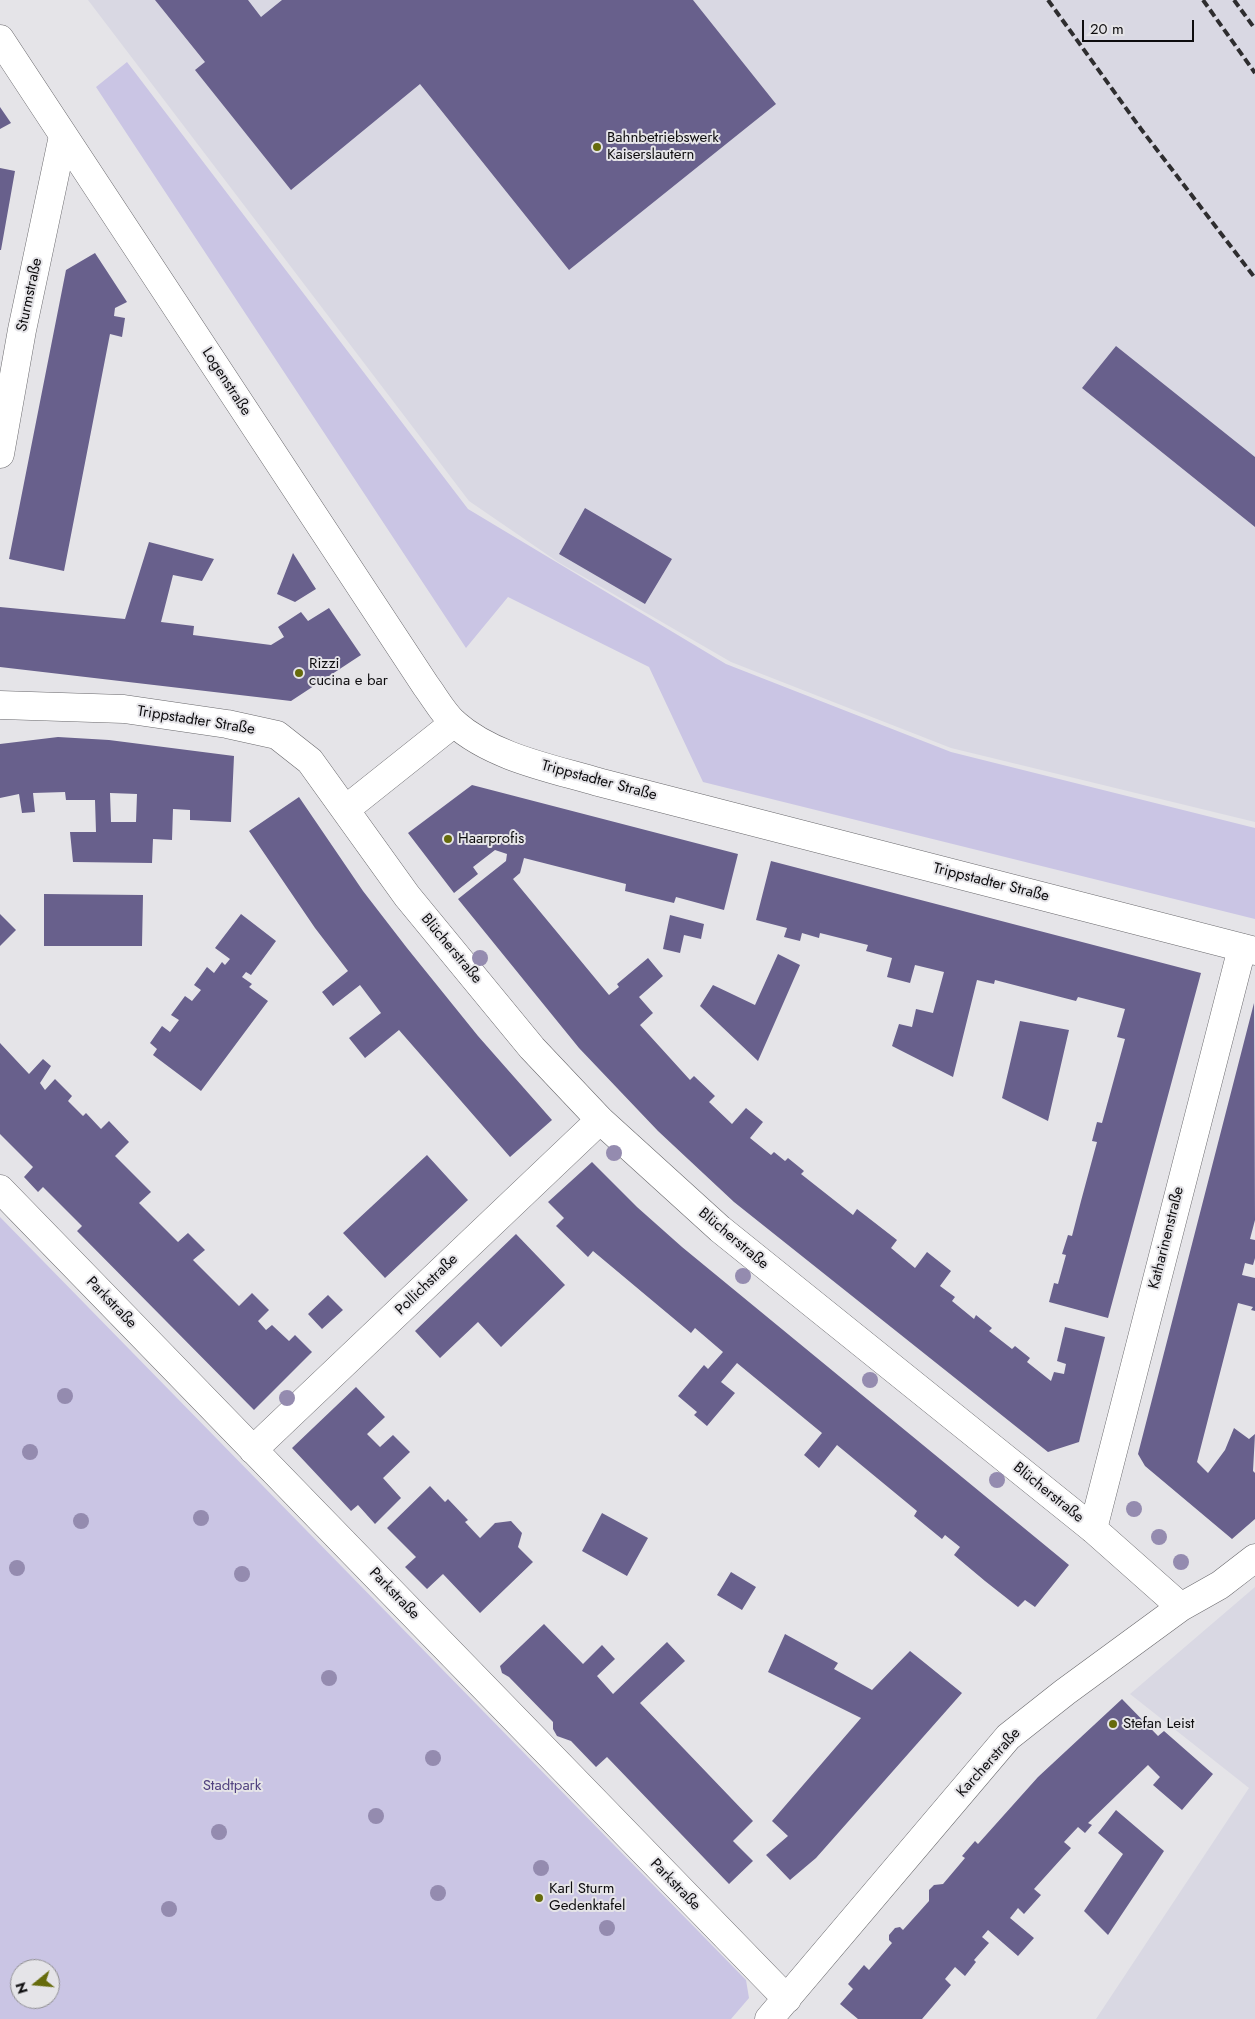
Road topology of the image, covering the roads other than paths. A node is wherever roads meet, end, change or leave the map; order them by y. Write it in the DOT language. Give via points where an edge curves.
graph roads {
  1 [pos="0,39"];
  2 [pos="63,136"];
  3 [pos="0,454"];
  4 [pos="0,705"];
  5 [pos="454,723"];
  6 [pos="346,809"];
  7 [pos="1248,949"];
  8 [pos="600,1120"];
  9 [pos="0,1189"];
  10 [pos="253,1450"];
  11 [pos="1094,1529"];
  12 [pos="1255,1558"];
  13 [pos="1181,1607"];
  14 [pos="778,2009"];
  1 -- 2 [label="street, Logenstraße"];
  2 -- 3 [label="street, Sturmstraße" via="22,330"];
  2 -- 5 [label="street, Logenstraße" via="426,686"];
  4 -- 6 [label="street, Trippstadter Straße" via="124,710 227,724 277,736 310,761"];
  5 -- 6 [label="street"];
  5 -- 7 [label="street, Trippstadter Straße" via="490,746 598,782"];
  6 -- 8 [label="street, Blücherstraße" via="407,896 532,1048"];
  7 -- 11 [label="street, Katharinenstraße"];
  8 -- 10 [label="street, Pollichstraße"];
  8 -- 11 [label="street, Blücherstraße" via="720,1229"];
  9 -- 10 [label="street, Parkstraße"];
  10 -- 14 [label="street, Parkstraße"];
  11 -- 13 [label="street, Blücherstraße"];
  12 -- 13 [label="street, Karcherstraße"];
  13 -- 14 [label="street, Karcherstraße" via="1008,1737"];
}
